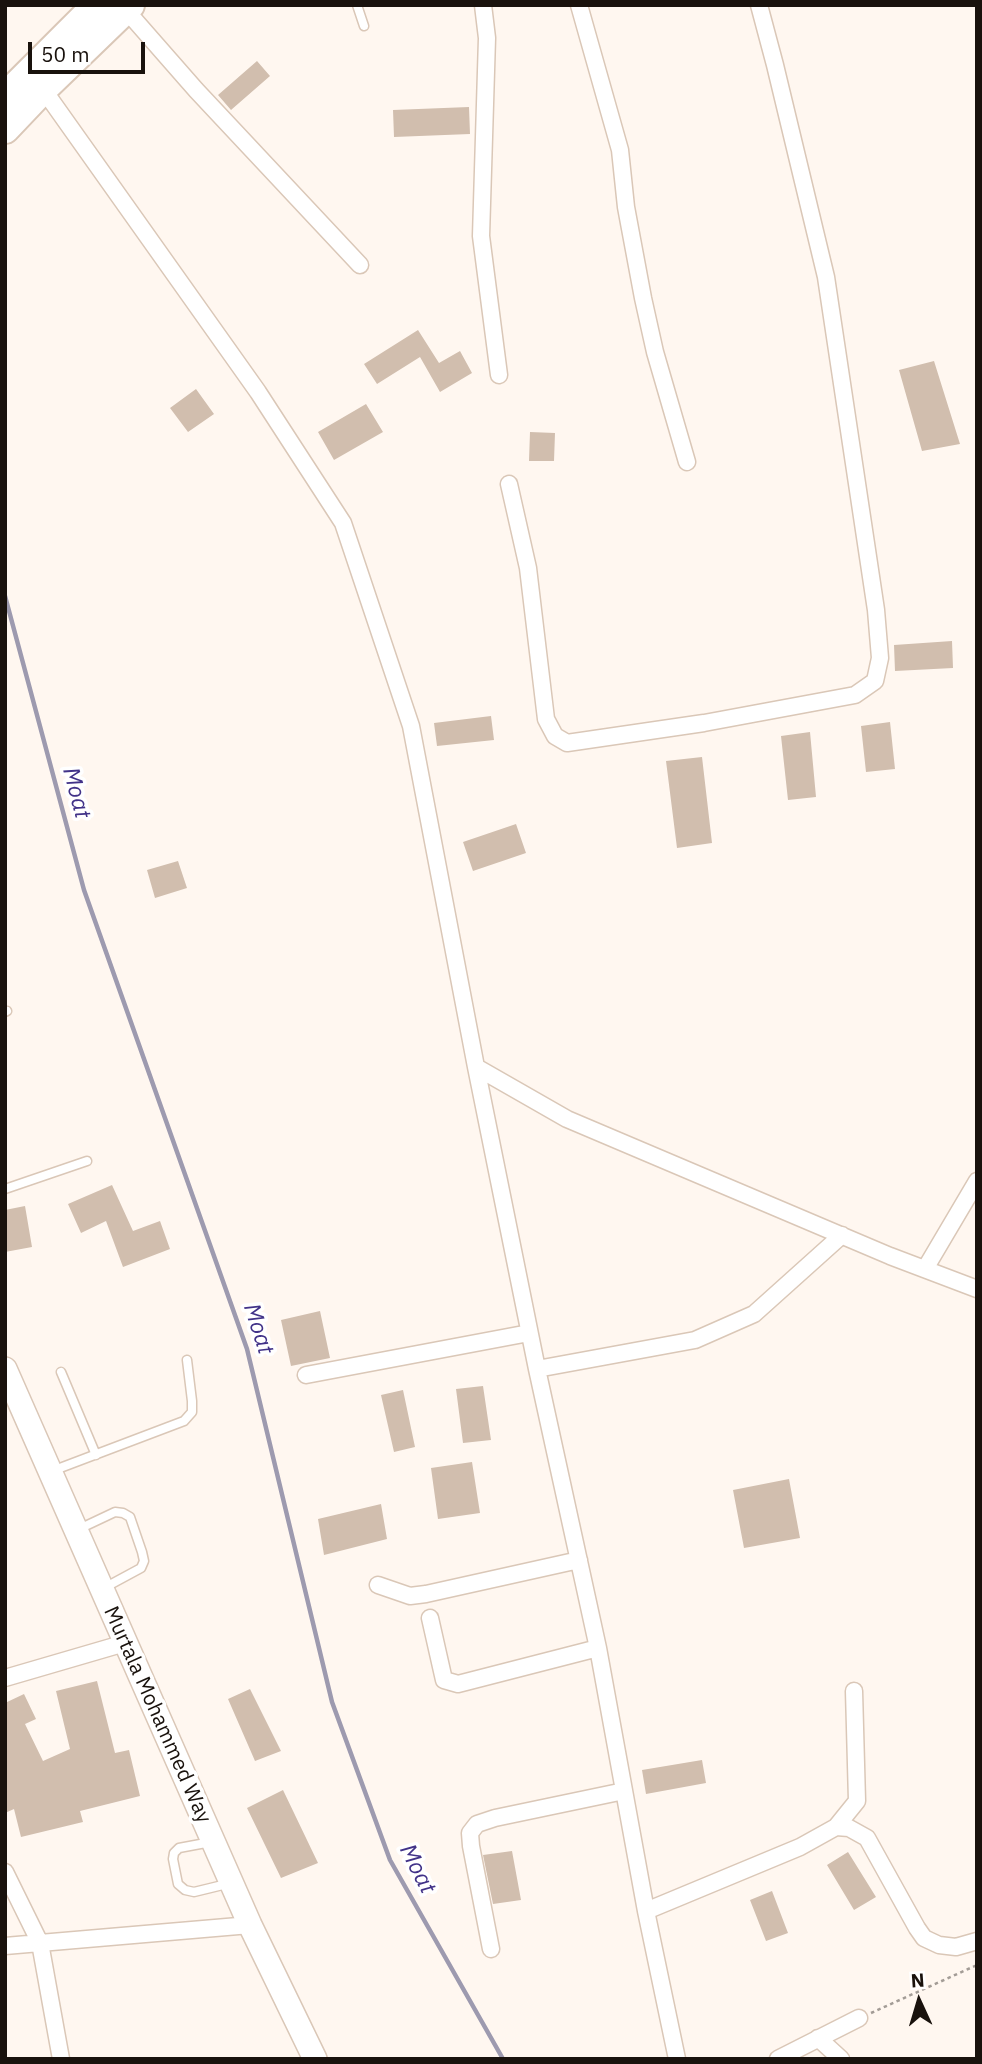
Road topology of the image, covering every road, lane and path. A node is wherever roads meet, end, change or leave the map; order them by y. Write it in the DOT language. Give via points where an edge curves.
graph roads {
  1 [pos="97,5"];
  2 [pos="357,5"];
  3 [pos="483,5"];
  4 [pos="579,5"];
  5 [pos="759,5"];
  6 [pos="128,7"];
  7 [pos="364,26"];
  8 [pos="43,89"];
  9 [pos="5,97"];
  10 [pos="5,129"];
  11 [pos="360,265"];
  12 [pos="499,375"];
  13 [pos="687,462"];
  14 [pos="509,484"];
  15 [pos="476,1067"];
  16 [pos="87,1161"];
  17 [pos="977,1181"];
  18 [pos="5,1189"];
  19 [pos="842,1236"];
  20 [pos="925,1269"];
  21 [pos="977,1289"];
  22 [pos="529,1333"];
  23 [pos="187,1360"];
  24 [pos="5,1369"];
  25 [pos="537,1370"];
  26 [pos="61,1372"];
  27 [pos="306,1375"];
  28 [pos="96,1455"];
  29 [pos="50,1472"];
  30 [pos="75,1531"];
  31 [pos="579,1560"];
  32 [pos="378,1586"];
  33 [pos="101,1589"];
  34 [pos="430,1618"];
  35 [pos="125,1643"];
  36 [pos="598,1648"];
  37 [pos="5,1678"];
  38 [pos="854,1692"];
  39 [pos="624,1791"];
  40 [pos="836,1827"];
  41 [pos="214,1842"];
  42 [pos="5,1872"];
  43 [pos="232,1883"];
  44 [pos="646,1911"];
  45 [pos="250,1925"];
  46 [pos="977,1941"];
  47 [pos="40,1943"];
  48 [pos="5,1946"];
  49 [pos="491,1949"];
  50 [pos="977,1965"];
  51 [pos="859,2018"];
  52 [pos="818,2038"];
  53 [pos="61,2059"];
  54 [pos="315,2059"];
  55 [pos="677,2059"];
  56 [pos="778,2059"];
  57 [pos="841,2059"];
  1 -- 9 [label="highway"];
  2 -- 7 [label="lane"];
  3 -- 12 [label="street" via="487,38 481,236"];
  4 -- 13 [label="street" via="620,150 643,298"];
  5 -- 14 [label="street" via="826,277 876,610 880,658 875,681 855,695 568,743 555,736 546,719 528,568"];
  6 -- 8 [label="highway"];
  6 -- 11 [label="street" via="196,90"];
  8 -- 10 [label="highway"];
  8 -- 15 [label="street" via="258,392 343,523 411,726"];
  15 -- 19 [label="street" via="567,1119"];
  15 -- 22 [label="street"];
  16 -- 18 [label="lane"];
  17 -- 20 [label="street"];
  19 -- 20 [label="street"];
  19 -- 25 [label="street" via="754,1314 695,1340"];
  20 -- 21 [label="street"];
  22 -- 25 [label="street"];
  22 -- 27 [label="street"];
  23 -- 28 [label="lane" via="192,1412 184,1421"];
  24 -- 29 [label="street, Murtala Mohammed Way"];
  25 -- 31 [label="street"];
  26 -- 28 [label="lane"];
  28 -- 29 [label="lane"];
  29 -- 30 [label="street, Murtala Mohammed Way"];
  30 -- 33 [label="street, Murtala Mohammed Way"];
  30 -- 33 [label="lane" via="115,1512 130,1517 144,1561 141,1568"];
  31 -- 32 [label="street" via="426,1594 410,1596"];
  31 -- 36 [label="street"];
  33 -- 35 [label="street, Murtala Mohammed Way"];
  34 -- 36 [label="street" via="444,1680 458,1684"];
  35 -- 37 [label="street"];
  35 -- 41 [label="street, Murtala Mohammed Way"];
  36 -- 39 [label="street"];
  38 -- 40 [label="street" via="857,1801"];
  39 -- 44 [label="street"];
  39 -- 49 [label="street" via="477,1824 470,1833 471,1846"];
  40 -- 44 [label="street" via="800,1847"];
  40 -- 46 [label="street" via="867,1838 924,1938 956,1947"];
  41 -- 43 [label="street, Murtala Mohammed Way"];
  41 -- 43 [label="lane" via="174,1853 178,1884 194,1892"];
  42 -- 47 [label="street"];
  43 -- 45 [label="street, Murtala Mohammed Way"];
  44 -- 55 [label="street"];
  45 -- 47 [label="street"];
  45 -- 54 [label="street, Murtala Mohammed Way"];
  47 -- 48 [label="street"];
  47 -- 53 [label="street"];
  50 -- 51 [label="path"];
  51 -- 52 [label="street"];
  52 -- 56 [label="street"];
  52 -- 57 [label="street"];
}
